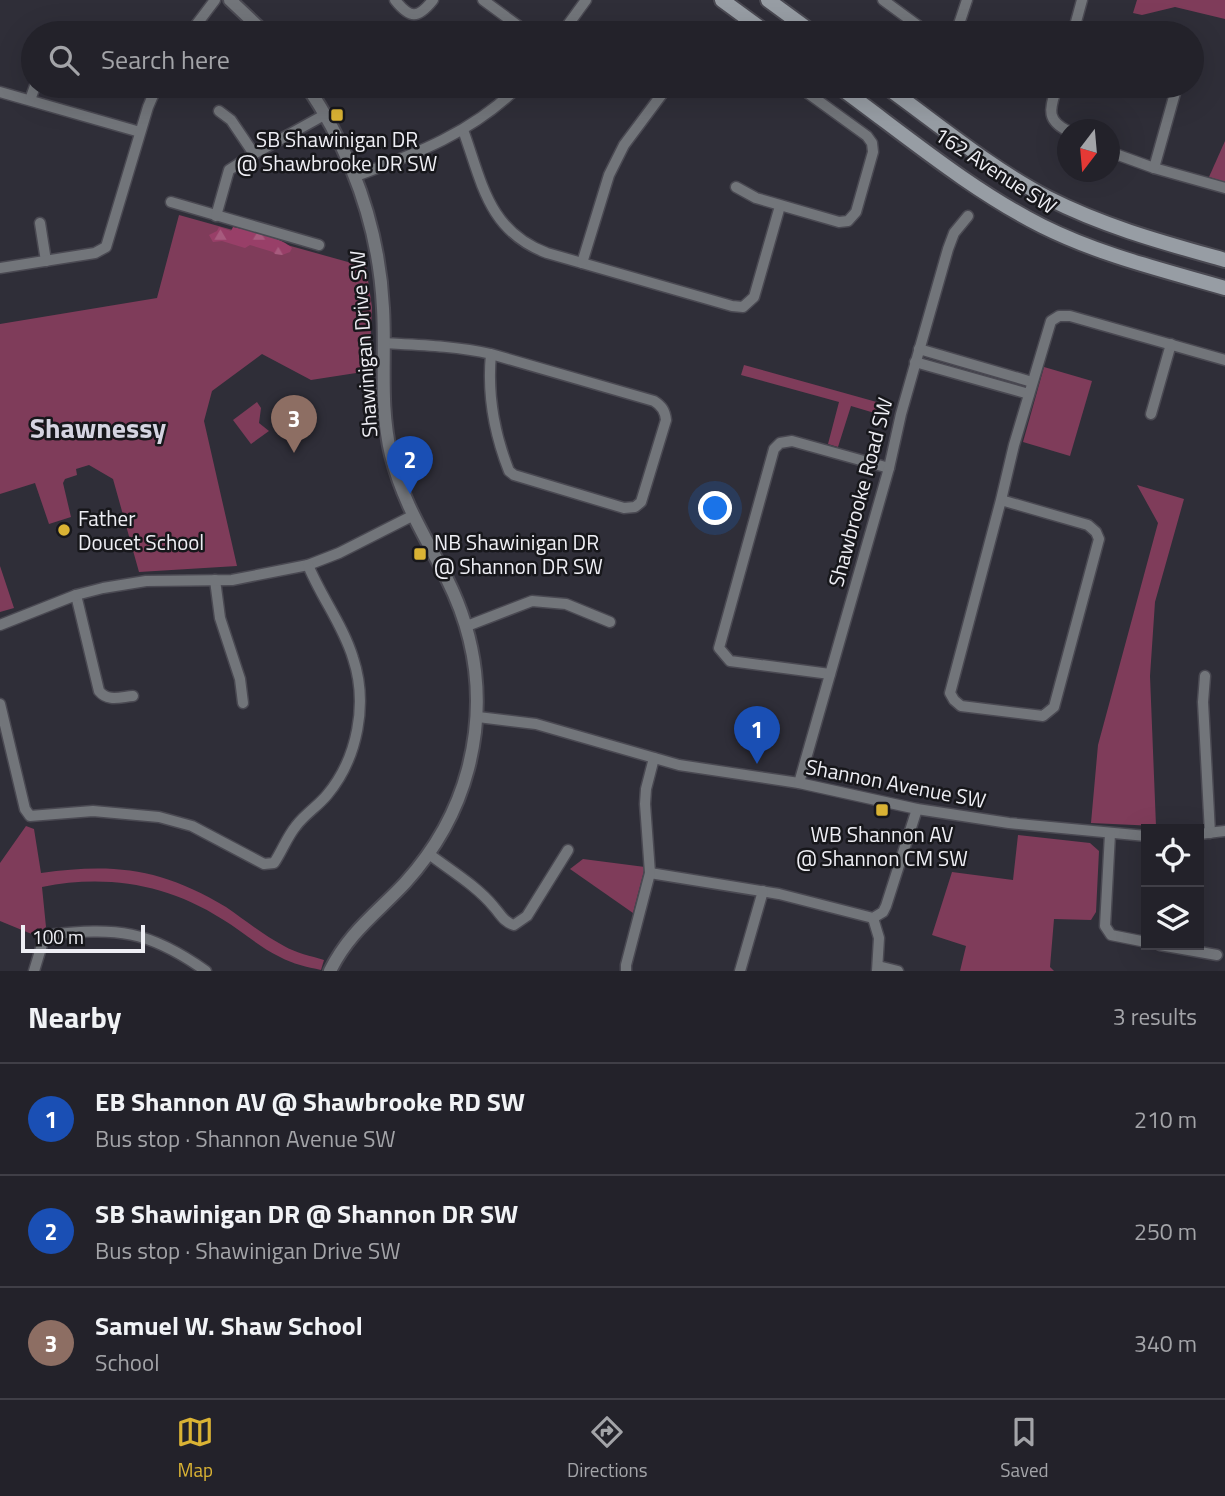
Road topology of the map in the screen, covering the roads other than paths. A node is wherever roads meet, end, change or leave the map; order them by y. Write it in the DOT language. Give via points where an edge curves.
graph roads {
  1 [pos="215,0"];
  2 [pos="230,0"];
  3 [pos="395,0"];
  4 [pos="433,0"];
  5 [pos="483,0"];
  6 [pos="586,0"];
  7 [pos="722,0"];
  8 [pos="768,0"];
  9 [pos="883,0"];
  10 [pos="967,0"];
  11 [pos="1084,0"];
  12 [pos="199,21"];
  13 [pos="252,21"];
  14 [pos="512,21"];
  15 [pos="571,21"];
  16 [pos="751,21"];
  17 [pos="797,21"];
  18 [pos="912,21"];
  19 [pos="960,21"];
  20 [pos="1076,21"];
  21 [pos="0,92"];
  22 [pos="21,98"];
  23 [pos="22,98"];
  24 [pos="153,98"];
  25 [pos="315,98"];
  26 [pos="505,98"];
  27 [pos="658,98"];
  28 [pos="815,98"];
  29 [pos="855,98"];
  30 [pos="902,98"];
  31 [pos="1053,98"];
  32 [pos="1174,98"];
  33 [pos="30,100"];
  34 [pos="219,111"];
  35 [pos="326,114"];
  36 [pos="1057,124"];
  37 [pos="463,130"];
  38 [pos="140,132"];
  39 [pos="254,154"];
  40 [pos="1120,156"];
  41 [pos="1154,168"];
  42 [pos="356,176"];
  43 [pos="736,187"];
  44 [pos="1225,188"];
  45 [pos="171,202"];
  46 [pos="780,206"];
  47 [pos="216,216"];
  48 [pos="968,216"];
  49 [pos="40,223"];
  50 [pos="318,245"];
  51 [pos="1225,260"];
  52 [pos="46,261"];
  53 [pos="582,263"];
  54 [pos="0,268"];
  55 [pos="1225,288"];
  56 [pos="383,343"];
  57 [pos="1171,344"];
  58 [pos="919,349"];
  59 [pos="491,354"];
  60 [pos="1225,360"];
  61 [pos="915,362"];
  62 [pos="1032,382"];
  63 [pos="1029,394"];
  64 [pos="1151,414"];
  65 [pos="889,468"];
  66 [pos="1001,500"];
  67 [pos="412,516"];
  68 [pos="308,565"];
  69 [pos="215,580"];
  70 [pos="76,595"];
  71 [pos="610,622"];
  72 [pos="0,625"];
  73 [pos="467,626"];
  74 [pos="830,674"];
  75 [pos="1205,676"];
  76 [pos="133,696"];
  77 [pos="243,703"];
  78 [pos="0,704"];
  79 [pos="478,717"];
  80 [pos="654,758"];
  81 [pos="799,783"];
  82 [pos="917,809"];
  83 [pos="1204,824"];
  84 [pos="1225,831"];
  85 [pos="1110,834"];
  86 [pos="1204,834"];
  87 [pos="1141,836"];
  88 [pos="568,850"];
  89 [pos="429,854"];
  90 [pos="650,873"];
  91 [pos="763,891"];
  92 [pos="873,918"];
  93 [pos="1141,941"];
  94 [pos="1188,950"];
  95 [pos="1217,955"];
  96 [pos="877,968"];
  97 [pos="34,971"];
  98 [pos="206,971"];
  99 [pos="330,971"];
  100 [pos="626,971"];
  101 [pos="740,971"];
  102 [pos="898,971"];
  1 -- 12 [label="street"];
  2 -- 13 [label="street"];
  3 -- 4 [label="street" via="415,15"];
  5 -- 14 [label="street"];
  6 -- 15 [label="street"];
  7 -- 16 [label="main road"];
  8 -- 17 [label="main road"];
  9 -- 18 [label="street"];
  10 -- 19 [label="street"];
  11 -- 20 [label="street"];
  21 -- 22 [label="street"];
  23 -- 33 [label="street"];
  24 -- 38 [label="street"];
  25 -- 35 [label="street, Shawinigan Drive SW"];
  26 -- 37 [label="street"];
  27 -- 53 [label="street" via="617,159"];
  28 -- 46 [label="street" via="872,143 856,212 848,221 839,222"];
  29 -- 55 [label="main road, 162 Avenue SW" via="980,189 1043,226 1126,260"];
  30 -- 51 [label="main road, 162 Avenue SW" via="1049,198 1108,225"];
  31 -- 36 [label="street" via="1051,117"];
  32 -- 41 [label="street"];
  33 -- 38 [label="street"];
  34 -- 39 [label="street" via="231,120"];
  35 -- 39 [label="street"];
  35 -- 42 [label="street, Shawinigan Drive SW"];
  37 -- 42 [label="street"];
  37 -- 53 [label="street" via="485,196 506,228 537,249"];
  38 -- 52 [label="street" via="106,247"];
  39 -- 47 [label="street" via="229,170"];
  40 -- 41 [label="street"];
  41 -- 44 [label="street"];
  42 -- 56 [label="street, Shawinigan Drive SW" via="377,252"];
  43 -- 46 [label="street"];
  45 -- 47 [label="street"];
  46 -- 53 [label="street" via="754,297 743,307"];
  47 -- 50 [label="street"];
  48 -- 58 [label="street, Shawbrooke Road SW" via="947,249"];
  49 -- 52 [label="street"];
  52 -- 54 [label="street"];
  56 -- 59 [label="street"];
  56 -- 67 [label="street, Shawinigan Drive SW" via="385,424"];
  57 -- 60 [label="street"];
  57 -- 62 [label="street" via="1059,316 1047,330"];
  57 -- 64 [label="street"];
  58 -- 61 [label="street, Shawbrooke Road SW"];
  58 -- 62 [label="street"];
  59 -- 59 [label="street" via="659,404 666,420 641,502 624,509 514,475 495,430"];
  61 -- 63 [label="street"];
  61 -- 65 [label="street, Shawbrooke Road SW"];
  62 -- 63 [label="street"];
  63 -- 66 [label="street"];
  65 -- 74 [label="street, Shawbrooke Road SW"];
  65 -- 74 [label="street" via="785,440 776,446 770,462 719,648 730,661"];
  66 -- 66 [label="street" via="950,693 965,706 1042,716 1054,707 1099,539 1088,525"];
  67 -- 68 [label="street"];
  67 -- 73 [label="street, Shawinigan Drive SW"];
  68 -- 69 [label="street" via="250,578"];
  68 -- 78 [label="street" via="353,656 361,703 355,743 342,772 327,796 296,825 274,863 264,864 192,826 159,817 93,811 30,816"];
  69 -- 70 [label="street" via="146,581"];
  69 -- 77 [label="street" via="220,618"];
  70 -- 72 [label="street"];
  70 -- 76 [label="street" via="99,691 111,698"];
  71 -- 73 [label="street" via="566,604 532,601"];
  73 -- 79 [label="street, Shawinigan Drive SW"];
  74 -- 81 [label="street, Shawbrooke Road SW"];
  75 -- 83 [label="street"];
  79 -- 80 [label="street, Shannon Avenue SW" via="536,724"];
  79 -- 89 [label="street, Shawinigan Drive SW" via="463,785"];
  80 -- 81 [label="street, Shannon Avenue SW"];
  80 -- 90 [label="street" via="645,804"];
  81 -- 82 [label="street, Shannon Avenue SW"];
  82 -- 85 [label="street, Shannon Avenue SW"];
  82 -- 92 [label="street" via="886,906"];
  84 -- 86 [label="street"];
  85 -- 87 [label="street, Shannon Avenue SW"];
  85 -- 93 [label="street" via="1105,926 1111,935"];
  88 -- 89 [label="street" via="527,915 514,925"];
  89 -- 99 [label="street, Shawinigan Drive SW" via="352,935"];
  90 -- 91 [label="street"];
  90 -- 100 [label="street"];
  91 -- 92 [label="street"];
  91 -- 101 [label="street"];
  92 -- 96 [label="street" via="879,938"];
  94 -- 95 [label="street"];
  96 -- 102 [label="street"];
  97 -- 98 [label="street" via="48,935 106,930 158,943"];
}
